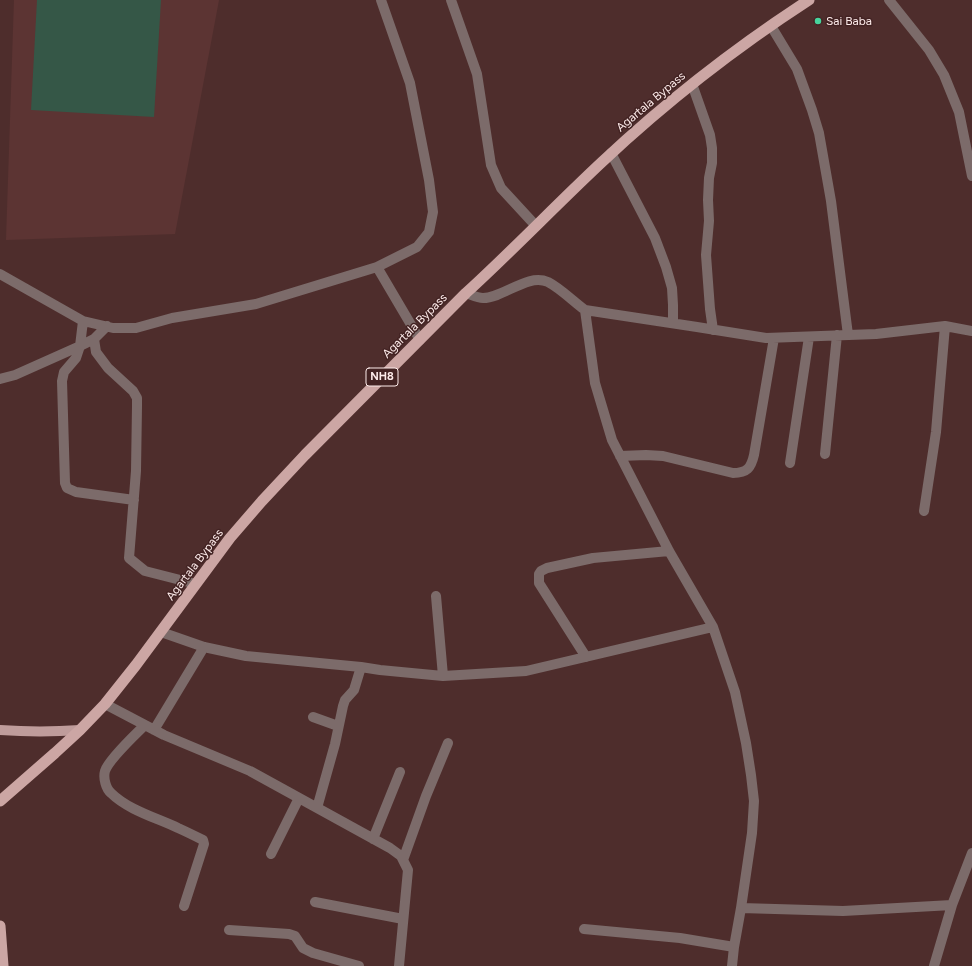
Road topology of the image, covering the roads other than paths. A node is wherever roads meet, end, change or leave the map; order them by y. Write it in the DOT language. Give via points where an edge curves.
graph roads {
  1 [pos="381,0"];
  2 [pos="451,0"];
  3 [pos="810,0"];
  4 [pos="889,0"];
  5 [pos="771,26"];
  6 [pos="692,84"];
  7 [pos="612,153"];
  8 [pos="972,176"];
  9 [pos="536,226"];
  10 [pos="377,267"];
  11 [pos="0,274"];
  12 [pos="466,293"];
  13 [pos="585,310"];
  14 [pos="83,321"];
  15 [pos="673,323"];
  16 [pos="107,326"];
  17 [pos="945,326"];
  18 [pos="713,330"];
  19 [pos="972,331"];
  20 [pos="837,335"];
  21 [pos="848,335"];
  22 [pos="810,337"];
  23 [pos="774,338"];
  24 [pos="94,339"];
  25 [pos="420,340"];
  26 [pos="80,346"];
  27 [pos="0,379"];
  28 [pos="825,454"];
  29 [pos="620,456"];
  30 [pos="790,463"];
  31 [pos="134,500"];
  32 [pos="924,511"];
  33 [pos="669,551"];
  34 [pos="196,584"];
  35 [pos="436,596"];
  36 [pos="713,627"];
  37 [pos="161,632"];
  38 [pos="204,647"];
  39 [pos="586,657"];
  40 [pos="361,667"];
  41 [pos="443,676"];
  42 [pos="105,704"];
  43 [pos="313,717"];
  44 [pos="145,725"];
  45 [pos="338,726"];
  46 [pos="0,730"];
  47 [pos="80,730"];
  48 [pos="154,730"];
  49 [pos="448,742"];
  50 [pos="400,772"];
  51 [pos="299,798"];
  52 [pos="0,801"];
  53 [pos="317,808"];
  54 [pos="373,839"];
  55 [pos="271,854"];
  56 [pos="971,859"];
  57 [pos="402,860"];
  58 [pos="315,902"];
  59 [pos="952,905"];
  60 [pos="184,906"];
  61 [pos="742,908"];
  62 [pos="404,919"];
  63 [pos="0,926"];
  64 [pos="584,929"];
  65 [pos="229,930"];
  66 [pos="734,947"];
  67 [pos="2,966"];
  68 [pos="359,966"];
  69 [pos="399,966"];
  70 [pos="732,966"];
  71 [pos="934,966"];
  1 -- 10 [label="street" via="410,83 433,212 429,232 417,247"];
  2 -- 9 [label="street" via="478,74 491,165 500,188"];
  3 -- 5 [label="highway, Agartala Bypass / NH8"];
  4 -- 8 [label="street" via="929,50 944,76 959,112"];
  5 -- 6 [label="highway, Agartala Bypass / NH8"];
  5 -- 21 [label="street" via="797,69 819,133 831,201"];
  6 -- 7 [label="highway, Agartala Bypass / NH8"];
  6 -- 18 [label="street" via="712,148 706,255"];
  7 -- 9 [label="highway, Agartala Bypass / NH8"];
  7 -- 15 [label="street" via="655,238 666,267 672,288"];
  9 -- 12 [label="highway, Agartala Bypass / NH8"];
  10 -- 16 [label="street" via="256,304 172,318 136,328"];
  10 -- 25 [label="street"];
  11 -- 14 [label="street"];
  12 -- 13 [label="street" via="477,298 485,298 532,280 547,282"];
  12 -- 25 [label="highway, Agartala Bypass / NH8"];
  13 -- 15 [label="street"];
  13 -- 29 [label="street" via="595,383 612,440"];
  14 -- 16 [label="street"];
  14 -- 26 [label="street"];
  15 -- 18 [label="street"];
  16 -- 24 [label="street"];
  17 -- 19 [label="street"];
  17 -- 21 [label="street"];
  17 -- 32 [label="street" via="936,432"];
  18 -- 23 [label="street"];
  20 -- 21 [label="street"];
  20 -- 22 [label="street"];
  20 -- 28 [label="street"];
  22 -- 23 [label="street"];
  22 -- 30 [label="street"];
  23 -- 29 [label="street" via="752,465 747,470 733,473 663,456"];
  24 -- 26 [label="street"];
  24 -- 31 [label="street" via="96,352 137,398"];
  25 -- 34 [label="highway, Agartala Bypass / NH8" via="283,478 230,538"];
  26 -- 27 [label="street" via="15,375"];
  26 -- 31 [label="street" via="76,358 64,372 62,381 65,483 76,492"];
  29 -- 33 [label="street"];
  31 -- 34 [label="street" via="129,558 145,571"];
  33 -- 36 [label="street"];
  33 -- 39 [label="street" via="593,558 547,568 538,574 539,583"];
  34 -- 37 [label="highway, Agartala Bypass / NH8"];
  35 -- 41 [label="street"];
  36 -- 39 [label="street"];
  36 -- 61 [label="street" via="735,692 746,743 754,801"];
  37 -- 38 [label="street"];
  37 -- 42 [label="highway, Agartala Bypass / NH8"];
  38 -- 40 [label="street" via="246,656"];
  38 -- 48 [label="street"];
  39 -- 41 [label="street" via="526,671"];
  40 -- 41 [label="street"];
  40 -- 45 [label="street" via="354,690 345,700"];
  42 -- 44 [label="street"];
  42 -- 47 [label="highway, Agartala Bypass / NH8"];
  43 -- 45 [label="street"];
  44 -- 48 [label="street"];
  44 -- 60 [label="street" via="109,763 104,772 105,784 109,792 119,800 203,840 204,844"];
  45 -- 53 [label="street"];
  46 -- 47 [label="main road"];
  47 -- 52 [label="highway, Agartala Bypass / NH8"];
  48 -- 51 [label="street" via="250,771"];
  49 -- 57 [label="street"];
  50 -- 54 [label="street"];
  51 -- 53 [label="street"];
  51 -- 55 [label="street"];
  53 -- 54 [label="street"];
  54 -- 57 [label="street" via="390,848"];
  56 -- 59 [label="street"];
  57 -- 62 [label="street" via="408,870"];
  58 -- 62 [label="street"];
  59 -- 61 [label="street" via="843,911"];
  59 -- 71 [label="street"];
  61 -- 66 [label="street"];
  62 -- 69 [label="street"];
  63 -- 67 [label="highway"];
  64 -- 66 [label="street" via="680,938"];
  65 -- 68 [label="street" via="289,934 295,936 303,948 313,953"];
  66 -- 70 [label="street"];
}
